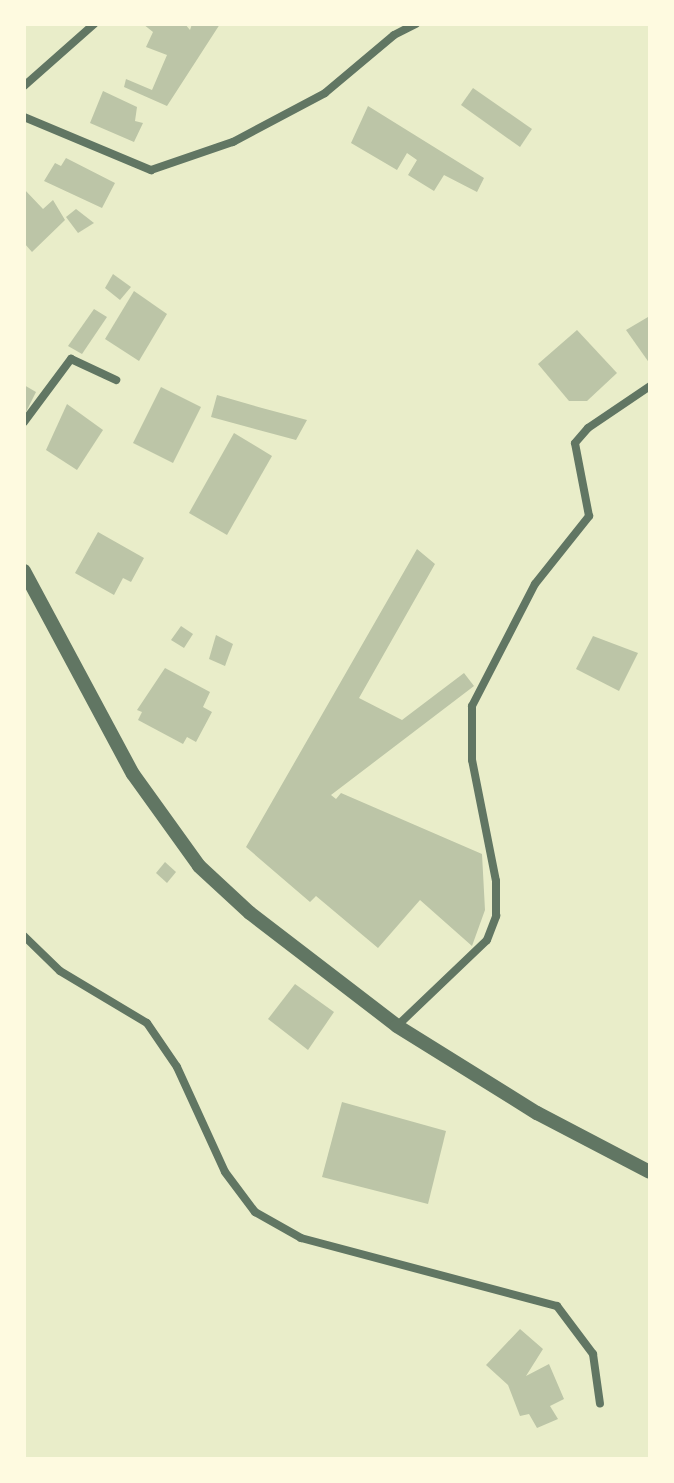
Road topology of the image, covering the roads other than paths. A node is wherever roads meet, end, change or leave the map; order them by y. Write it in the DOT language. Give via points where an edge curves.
graph roads {
  1 [pos="94,24"];
  2 [pos="416,24"];
  3 [pos="24,86"];
  4 [pos="24,117"];
  5 [pos="116,380"];
  6 [pos="650,386"];
  7 [pos="24,422"];
  8 [pos="24,571"];
  9 [pos="24,936"];
  10 [pos="397,1026"];
  11 [pos="650,1172"];
  12 [pos="600,1404"];
  1 -- 3 [label="street"];
  2 -- 4 [label="street" via="394,35 325,93 233,142 151,170"];
  5 -- 7 [label="street" via="71,359"];
  6 -- 10 [label="street" via="588,428 575,443 589,516 535,584 472,706 472,760 496,881 496,916 487,940"];
  8 -- 10 [label="street" via="133,774 199,866 250,913"];
  9 -- 12 [label="street" via="60,971 147,1023 177,1067 225,1172 255,1212 301,1238 557,1306 593,1354"];
  10 -- 11 [label="street" via="537,1113"];
}
